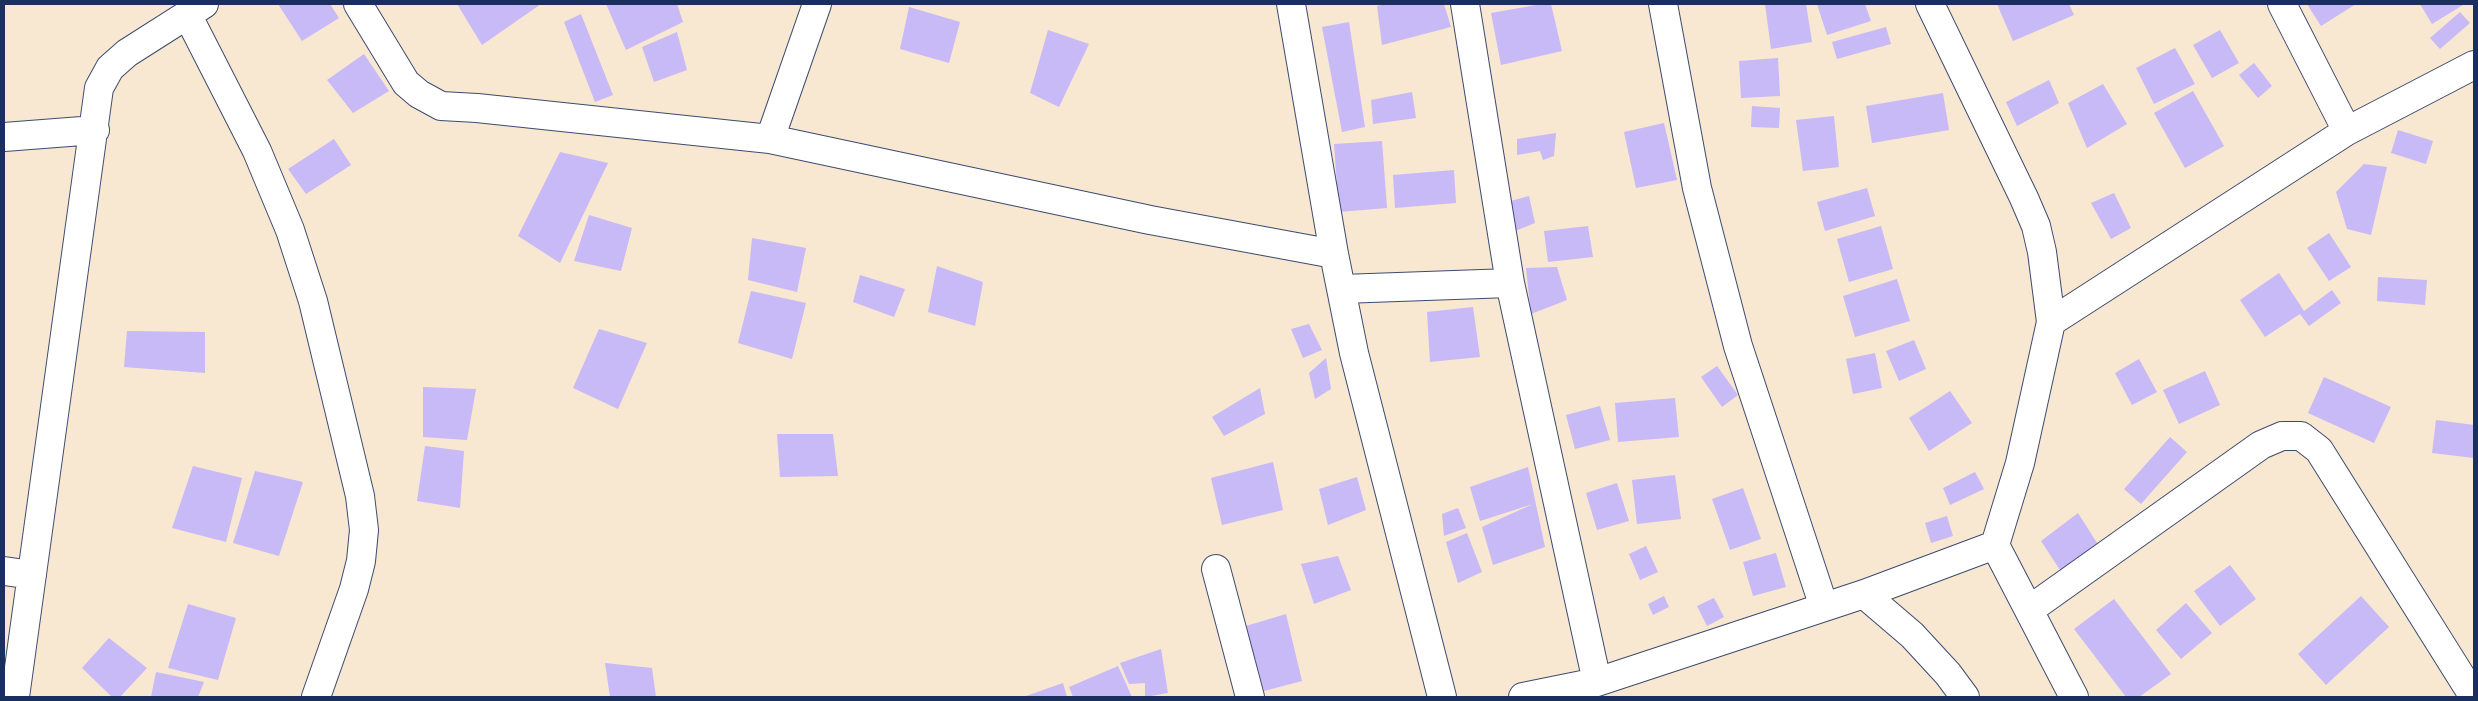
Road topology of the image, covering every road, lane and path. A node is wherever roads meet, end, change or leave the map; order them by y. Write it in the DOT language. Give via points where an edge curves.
graph roads {
  1 [pos="358,4"];
  2 [pos="817,4"];
  3 [pos="1291,4"];
  4 [pos="1465,4"];
  5 [pos="1663,4"];
  6 [pos="1930,4"];
  7 [pos="2282,4"];
  8 [pos="196,9"];
  9 [pos="2474,64"];
  10 [pos="95,130"];
  11 [pos="2347,131"];
  12 [pos="4,137"];
  13 [pos="770,139"];
  14 [pos="1334,254"];
  15 [pos="1510,283"];
  16 [pos="1342,289"];
  17 [pos="2051,322"];
  18 [pos="1995,545"];
  19 [pos="1216,569"];
  20 [pos="4,571"];
  21 [pos="32,576"];
  22 [pos="1864,594"];
  23 [pos="1824,607"];
  24 [pos="2029,610"];
  25 [pos="1597,682"];
  26 [pos="15,697"];
  27 [pos="316,697"];
  28 [pos="1250,697"];
  29 [pos="1442,697"];
  30 [pos="1523,697"];
  31 [pos="1965,697"];
  32 [pos="2074,697"];
  33 [pos="2474,697"];
  1 -- 13 [label="street" via="406,83 441,106"];
  2 -- 13 [label="street"];
  3 -- 14 [label="street"];
  4 -- 15 [label="street"];
  5 -- 23 [label="street" via="1697,188 1738,346"];
  6 -- 17 [label="street" via="2036,226"];
  7 -- 11 [label="street"];
  8 -- 10 [label="street" via="127,53 110,68 99,88"];
  8 -- 27 [label="street" via="290,230 313,302 359,488 364,530 361,561"];
  9 -- 11 [label="street"];
  10 -- 12 [label="street"];
  10 -- 21 [label="street"];
  11 -- 17 [label="street"];
  13 -- 14 [label="street" via="1150,220"];
  14 -- 16 [label="street"];
  15 -- 16 [label="street"];
  15 -- 25 [label="street"];
  16 -- 29 [label="street" via="1354,353"];
  17 -- 18 [label="street" via="2020,462"];
  18 -- 22 [label="street"];
  18 -- 24 [label="street"];
  19 -- 28 [label="street"];
  20 -- 21 [label="street"];
  21 -- 26 [label="street"];
  22 -- 23 [label="street"];
  22 -- 31 [label="street" via="1912,634"];
  23 -- 25 [label="street"];
  24 -- 32 [label="street"];
  24 -- 33 [label="street" via="2261,445 2282,436 2302,436 2319,450"];
  25 -- 30 [label="street"];
}
